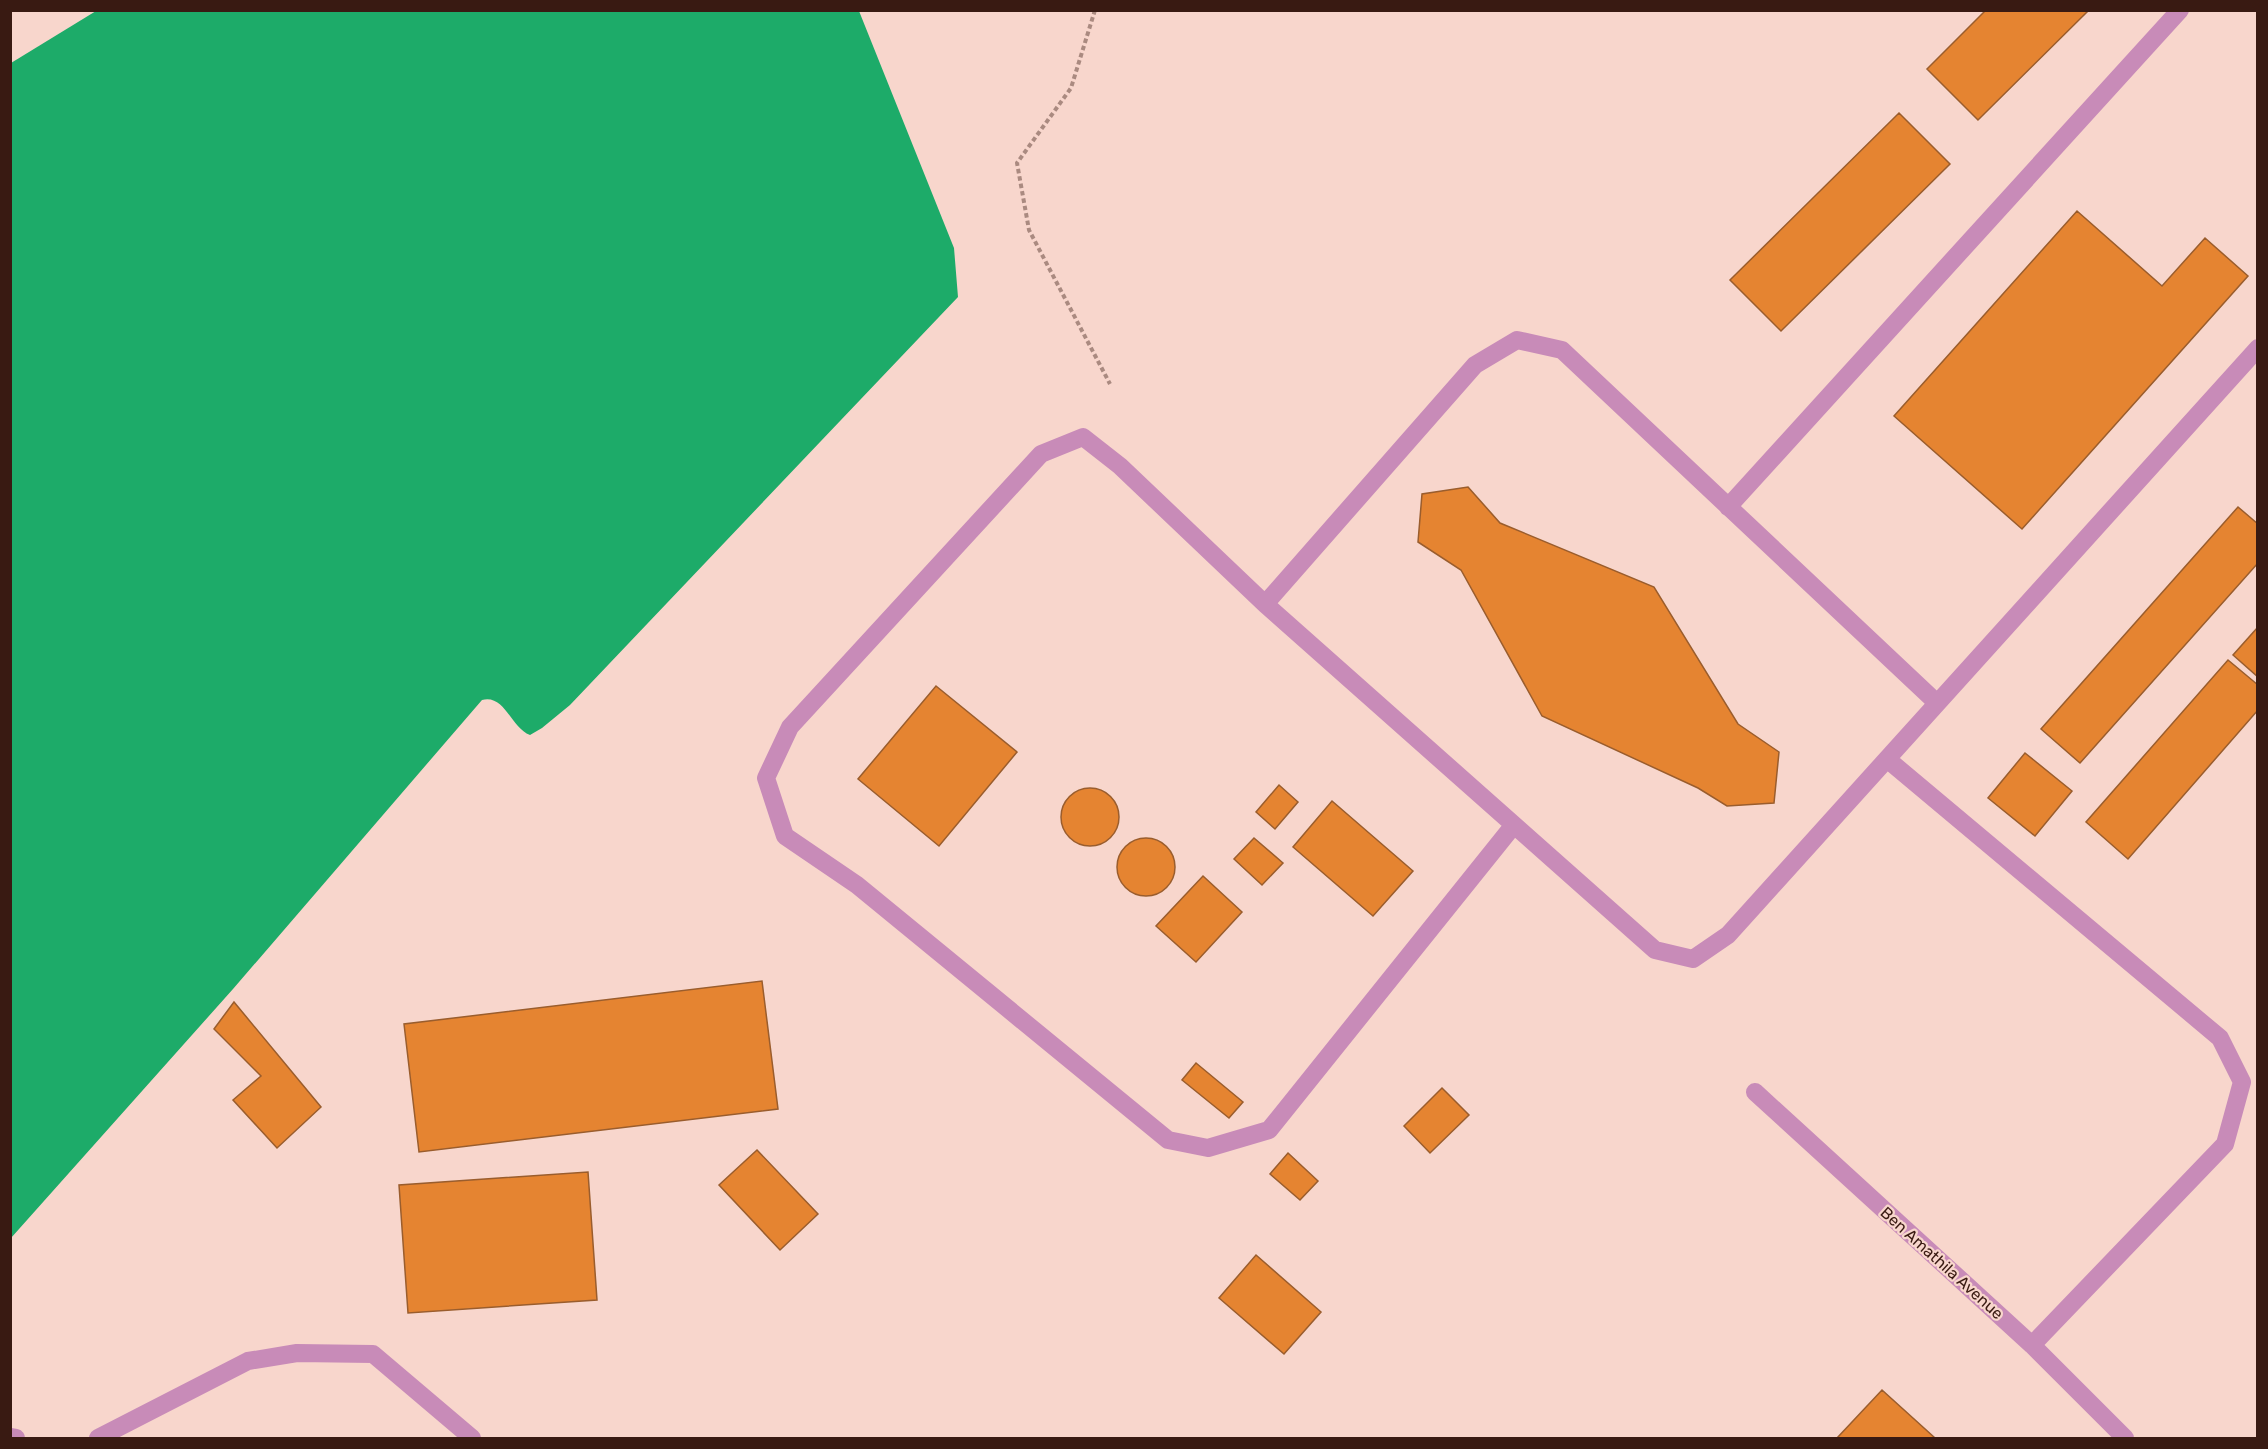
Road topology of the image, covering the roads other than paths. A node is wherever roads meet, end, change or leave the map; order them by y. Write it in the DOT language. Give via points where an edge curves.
graph roads {
  1 [pos="2180,10"];
  2 [pos="2258,348"];
  3 [pos="1728,507"];
  4 [pos="1265,604"];
  5 [pos="1937,703"];
  6 [pos="1887,759"];
  7 [pos="1513,826"];
  8 [pos="1755,1092"];
  9 [pos="2032,1345"];
  10 [pos="10,1437"];
  11 [pos="16,1438"];
  12 [pos="98,1438"];
  13 [pos="472,1438"];
  14 [pos="2125,1438"];
  1 -- 3 [label="street"];
  2 -- 5 [label="street"];
  3 -- 4 [label="street" via="1562,350 1517,340 1475,365"];
  3 -- 5 [label="street"];
  4 -- 7 [label="street"];
  4 -- 7 [label="street" via="1120,466 1083,437 1041,454 790,727 766,778 785,836 857,885 1168,1140 1208,1148 1269,1130"];
  5 -- 6 [label="street"];
  6 -- 7 [label="street" via="1728,935 1693,959 1655,950"];
  6 -- 9 [label="street" via="2220,1038 2242,1082 2225,1144"];
  8 -- 9 [label="street, Ben Amathila Avenue"];
  9 -- 14 [label="street, Ben Amathila Avenue"];
  10 -- 11 [label="street"];
  12 -- 13 [label="street" via="248,1361 297,1353 374,1354"];
}
